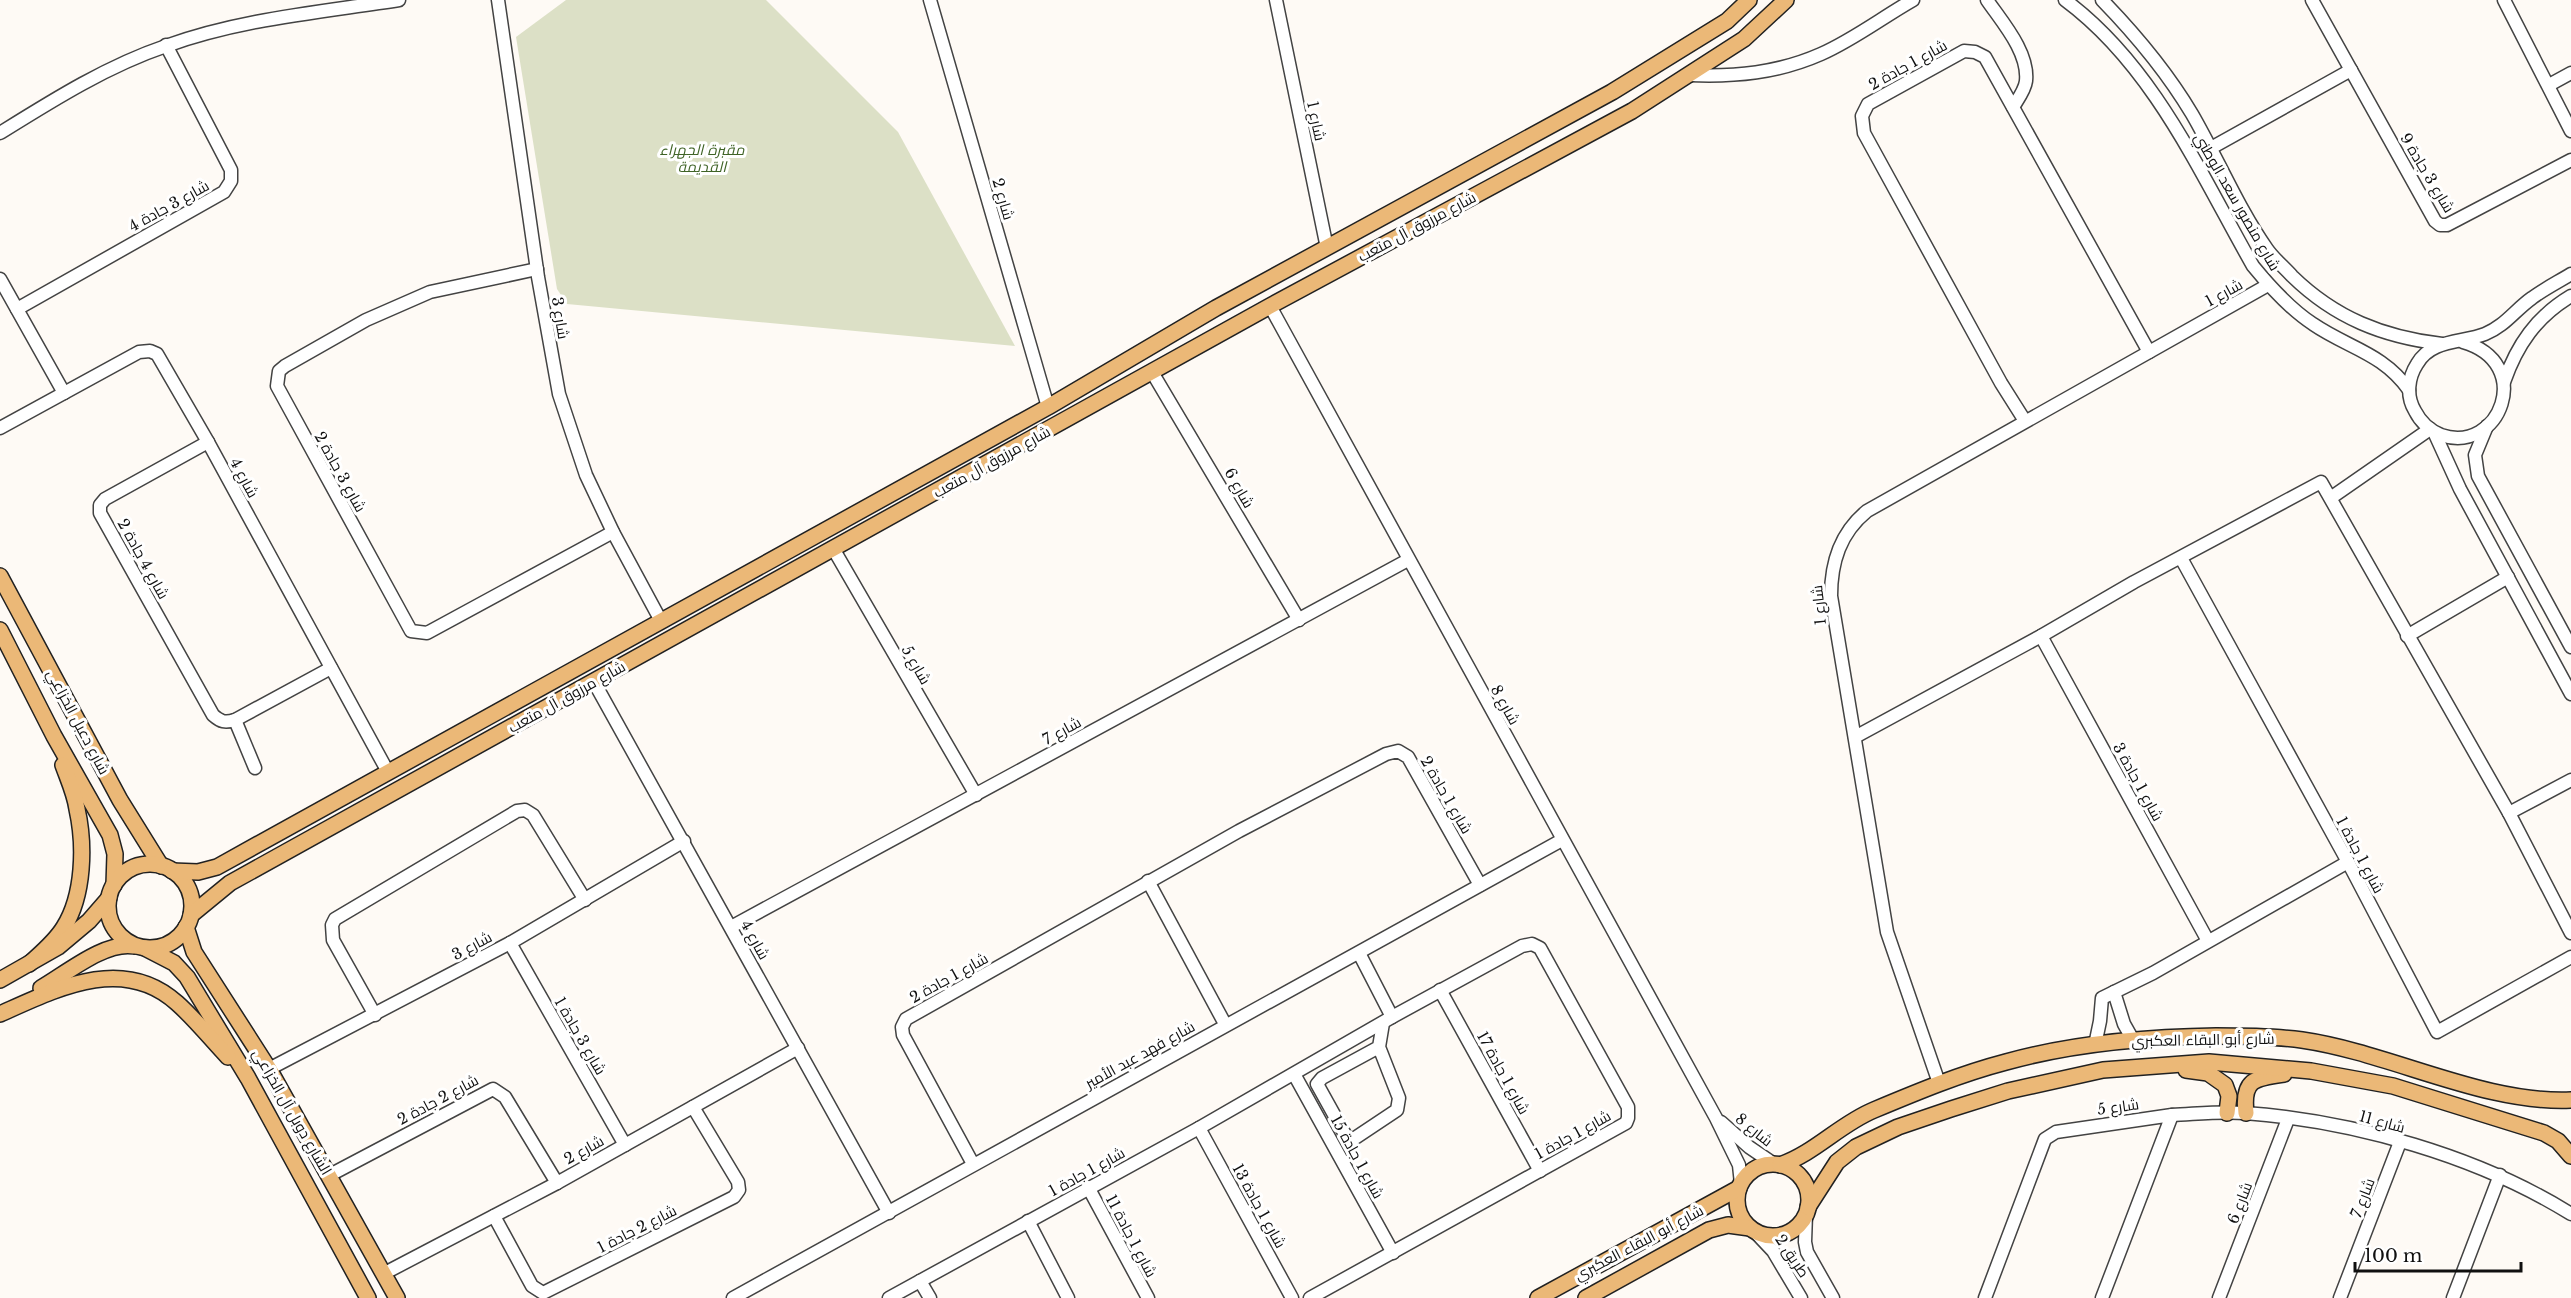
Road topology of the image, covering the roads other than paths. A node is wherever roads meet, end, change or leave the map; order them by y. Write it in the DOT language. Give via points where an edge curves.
graph roads {
  1 [pos="399,0"];
  2 [pos="498,0"];
  3 [pos="930,0"];
  4 [pos="1276,0"];
  5 [pos="1749,0"];
  6 [pos="1786,0"];
  7 [pos="1913,0"];
  8 [pos="1987,0"];
  9 [pos="2065,0"];
  10 [pos="2102,0"];
  11 [pos="2312,0"];
  12 [pos="2504,0"];
  13 [pos="166,45"];
  14 [pos="2350,70"];
  15 [pos="2571,73"];
  16 [pos="1689,75"];
  17 [pos="2549,85"];
  18 [pos="2013,107"];
  19 [pos="2571,131"];
  20 [pos="0,133"];
  21 [pos="2211,148"];
  22 [pos="2571,160"];
  23 [pos="1327,248"];
  24 [pos="537,269"];
  25 [pos="2571,274"];
  26 [pos="0,279"];
  27 [pos="2268,285"];
  28 [pos="2571,296"];
  29 [pos="1270,306"];
  30 [pos="17,309"];
  31 [pos="2463,342"];
  32 [pos="2442,344"];
  33 [pos="2149,352"];
  34 [pos="1152,372"];
  35 [pos="2504,382"];
  36 [pos="2409,390"];
  37 [pos="64,393"];
  38 [pos="1048,407"];
  39 [pos="2025,422"];
  40 [pos="2487,426"];
  41 [pos="0,428"];
  42 [pos="2432,431"];
  43 [pos="208,442"];
  44 [pos="953,460"];
  45 [pos="924,476"];
  46 [pos="962,479"];
  47 [pos="932,496"];
  48 [pos="2332,497"];
  49 [pos="613,532"];
  50 [pos="834,550"];
  51 [pos="2181,558"];
  52 [pos="1408,560"];
  53 [pos="0,576"];
  54 [pos="2508,577"];
  55 [pos="1299,620"];
  56 [pos="661,621"];
  57 [pos="0,630"];
  58 [pos="2041,636"];
  59 [pos="2407,636"];
  60 [pos="2571,647"];
  61 [pos="49,666"];
  62 [pos="331,668"];
  63 [pos="26,679"];
  64 [pos="556,679"];
  65 [pos="594,682"];
  66 [pos="2571,694"];
  67 [pos="526,695"];
  68 [pos="65,698"];
  69 [pos="565,698"];
  70 [pos="38,706"];
  71 [pos="534,715"];
  72 [pos="235,720"];
  73 [pos="54,736"];
  74 [pos="1855,738"];
  75 [pos="255,768"];
  76 [pos="388,772"];
  77 [pos="2571,780"];
  78 [pos="976,795"];
  79 [pos="2509,813"];
  80 [pos="1562,840"];
  81 [pos="684,841"];
  82 [pos="2348,862"];
  83 [pos="167,868"];
  84 [pos="1148,881"];
  85 [pos="1480,885"];
  86 [pos="111,891"];
  87 [pos="585,900"];
  88 [pos="188,921"];
  89 [pos="731,927"];
  90 [pos="2571,933"];
  91 [pos="2208,941"];
  92 [pos="510,943"];
  93 [pos="140,947"];
  94 [pos="1359,953"];
  95 [pos="2571,957"];
  96 [pos="28,964"];
  97 [pos="0,980"];
  98 [pos="1440,990"];
  99 [pos="2114,992"];
  100 [pos="0,1013"];
  101 [pos="375,1015"];
  102 [pos="1387,1020"];
  103 [pos="1225,1024"];
  104 [pos="2133,1040"];
  105 [pos="2095,1045"];
  106 [pos="1379,1047"];
  107 [pos="798,1048"];
  108 [pos="2145,1066"];
  109 [pos="269,1069"];
  110 [pos="2311,1071"];
  111 [pos="1294,1074"];
  112 [pos="248,1078"];
  113 [pos="1939,1083"];
  114 [pos="2571,1100"];
  115 [pos="693,1107"];
  116 [pos="2227,1113"];
  117 [pos="2246,1113"];
  118 [pos="2172,1114"];
  119 [pos="1716,1118"];
  120 [pos="2288,1119"];
  121 [pos="1199,1128"];
  122 [pos="2400,1142"];
  123 [pos="625,1145"];
  124 [pos="2571,1156"];
  125 [pos="973,1164"];
  126 [pos="1777,1164"];
  127 [pos="1540,1171"];
  128 [pos="2500,1175"];
  129 [pos="328,1176"];
  130 [pos="557,1183"];
  131 [pos="1740,1186"];
  132 [pos="1088,1188"];
  133 [pos="1807,1211"];
  134 [pos="889,1212"];
  135 [pos="2571,1214"];
  136 [pos="494,1216"];
  137 [pos="1028,1221"];
  138 [pos="1753,1231"];
  139 [pos="1393,1253"];
  140 [pos="383,1274"];
  141 [pos="920,1281"];
  142 [pos="368,1298"];
  143 [pos="396,1298"];
  144 [pos="734,1298"];
  145 [pos="889,1298"];
  146 [pos="930,1298"];
  147 [pos="1068,1298"];
  148 [pos="1148,1298"];
  149 [pos="1292,1298"];
  150 [pos="1310,1298"];
  151 [pos="1538,1298"];
  152 [pos="1586,1298"];
  153 [pos="1801,1298"];
  154 [pos="1833,1298"];
  155 [pos="1985,1298"];
  156 [pos="2102,1298"];
  157 [pos="2219,1298"];
  158 [pos="2340,1298"];
  159 [pos="2453,1298"];
  1 -- 13 [label="street" via="268,20"];
  2 -- 24 [label="street, شارع 3"];
  3 -- 38 [label="street, شارع 2"];
  4 -- 23 [label="street, شارع 1"];
  5 -- 23 [label="main road, شارع مرزوق آل متعب" via="1727,21 1612,92"];
  6 -- 16 [label="main road, شارع مرزوق آل متعب" via="1744,39"];
  7 -- 16 [label="street" via="1822,53 1784,68 1727,76"];
  8 -- 18 [label="street" via="2020,50 2025,70 2023,92"];
  9 -- 27 [label="street, شارع منصور سعد الوطني" via="2114,45 2150,89 2253,266"];
  10 -- 21 [label="street, شارع منصور سعد الوطني" via="2160,66"];
  11 -- 14 [label="street, شارع 3 جادة 9"];
  12 -- 17 [label="street"];
  13 -- 20 [label="street" via="112,68"];
  13 -- 30 [label="street, شارع 3 جادة 4" via="231,170 231,181 224,192"];
  14 -- 21 [label="street"];
  14 -- 22 [label="street, شارع 3 جادة 9" via="2440,225 2447,225"];
  15 -- 17 [label="street"];
  16 -- 29 [label="main road, شارع مرزوق آل متعب" via="1570,145"];
  17 -- 19 [label="street"];
  18 -- 33 [label="street, شارع 1 جادة 2"];
  18 -- 39 [label="street, شارع 1 جادة 2" via="1989,61 1981,54 1964,51 1868,104 1861,122"];
  21 -- 32 [label="street, شارع منصور سعد الوطني" via="2268,250 2306,289 2353,321 2394,336"];
  23 -- 38 [label="main road, شارع مرزوق آل متعب"];
  24 -- 49 [label="street, شارع 3" via="564,416"];
  24 -- 49 [label="street, شارع 3 جادة 2" via="430,292 383,311 285,366 279,371 277,386 408,627 415,633 426,633"];
  25 -- 31 [label="street" via="2531,298 2505,324"];
  26 -- 30 [label="street"];
  27 -- 33 [label="street, شارع 1"];
  27 -- 36 [label="street, شارع منصور سعد الوطني" via="2315,326 2389,366"];
  28 -- 35 [label="street" via="2536,323 2522,341"];
  29 -- 34 [label="main road, شارع مرزوق آل متعب"];
  29 -- 52 [label="street, شارع 8"];
  30 -- 37 [label="street"];
  31 -- 32 [label="street"];
  31 -- 35 [label="street" via="2490,355"];
  32 -- 36 [label="street" via="2418,361"];
  33 -- 39 [label="street, شارع 1"];
  34 -- 46 [label="main road, شارع مرزوق آل متعب"];
  34 -- 55 [label="street, شارع 6"];
  35 -- 40 [label="street" via="2504,399"];
  36 -- 42 [label="street" via="2415,412"];
  37 -- 41 [label="street, شارع 4"];
  37 -- 43 [label="street, شارع 4" via="139,352 150,351 157,354"];
  38 -- 44 [label="main road, شارع مرزوق آل متعب"];
  39 -- 74 [label="street, شارع 1" via="1867,511 1855,520 1841,543 1833,566 1831,596"];
  40 -- 42 [label="street" via="2462,437"];
  40 -- 60 [label="street" via="2475,454 2478,476"];
  42 -- 48 [label="street"];
  42 -- 54 [label="street"];
  43 -- 62 [label="street, شارع 4"];
  43 -- 72 [label="street, شارع 4 جادة 2" via="105,499 99,509 213,715 226,722"];
  44 -- 45 [label="main road, شارع مرزوق آل متعب"];
  44 -- 46 [label="main road" via="952,469"];
  45 -- 47 [label="main road" via="932,481"];
  45 -- 56 [label="main road, شارع مرزوق آل متعب"];
  46 -- 47 [label="main road, شارع مرزوق آل متعب"];
  47 -- 50 [label="main road, شارع مرزوق آل متعب"];
  48 -- 51 [label="street" via="2320,482"];
  48 -- 59 [label="street"];
  49 -- 56 [label="street, شارع 3"];
  50 -- 65 [label="main road, شارع مرزوق آل متعب"];
  50 -- 78 [label="street, شارع 5"];
  51 -- 58 [label="street"];
  51 -- 82 [label="street, شارع 1 جادة 1"];
  52 -- 55 [label="street, شارع 7"];
  52 -- 80 [label="street, شارع 8"];
  53 -- 61 [label="main road, شارع دعبل الخزاعي"];
  54 -- 59 [label="street"];
  54 -- 66 [label="street"];
  55 -- 78 [label="street, شارع 7"];
  56 -- 64 [label="main road, شارع مرزوق آل متعب"];
  57 -- 63 [label="main road, شارع دعبل الخزاعي"];
  58 -- 74 [label="street"];
  58 -- 91 [label="street, شارع 1 جادة 3"];
  59 -- 79 [label="street"];
  61 -- 63 [label="main road" via="43,680"];
  61 -- 68 [label="main road, شارع دعبل الخزاعي"];
  62 -- 72 [label="street"];
  62 -- 76 [label="street, شارع 4"];
  63 -- 70 [label="main road, شارع دعبل الخزاعي"];
  64 -- 67 [label="main road, شارع مرزوق آل متعب"];
  64 -- 69 [label="main road" via="554,689"];
  65 -- 69 [label="main road, شارع مرزوق آل متعب"];
  65 -- 81 [label="street, شارع 4"];
  67 -- 71 [label="main road" via="536,706"];
  67 -- 76 [label="main road, شارع مرزوق آل متعب"];
  68 -- 70 [label="main road" via="50,692"];
  68 -- 83 [label="main road, شارع دعبل الخزاعي" via="120,800"];
  69 -- 71 [label="main road, شارع مرزوق آل متعب"];
  70 -- 73 [label="main road, شارع دعبل الخزاعي"];
  71 -- 88 [label="main road, شارع مرزوق آل متعب" via="230,883"];
  72 -- 75 [label="street"];
  73 -- 86 [label="main road, شارع دعبل الخزاعي" via="113,843 116,854"];
  73 -- 96 [label="main road" via="77,808 79,876 71,915 63,930"];
  74 -- 113 [label="street, شارع 1" via="1887,932"];
  76 -- 83 [label="main road, شارع مرزوق آل متعب" via="217,867 198,872"];
  77 -- 79 [label="street"];
  78 -- 89 [label="street, شارع 7"];
  79 -- 90 [label="street"];
  80 -- 85 [label="street, شارع فهد عبد الأمير"];
  80 -- 119 [label="street, شارع 8"];
  81 -- 87 [label="street, شارع 3"];
  81 -- 89 [label="street, شارع 4"];
  82 -- 91 [label="street"];
  82 -- 95 [label="street, شارع 1 جادة 1" via="2437,1032"];
  83 -- 86 [label="main road" via="139,866 120,876"];
  83 -- 88 [label="main road" via="186,885 192,905"];
  84 -- 85 [label="street, شارع 1 جادة 2" via="1398,751 1408,757"];
  84 -- 103 [label="street"];
  84 -- 125 [label="street, شارع 1 جادة 2" via="903,1023 903,1035"];
  85 -- 94 [label="street, شارع فهد عبد الأمير"];
  86 -- 93 [label="main road" via="111,922 116,932"];
  86 -- 96 [label="main road" via="77,932"];
  87 -- 92 [label="street, شارع 3"];
  87 -- 101 [label="street" via="533,815 517,811 335,919 333,940"];
  88 -- 93 [label="main road" via="173,941 155,948"];
  88 -- 109 [label="main road, الشارع دوبل آل الخزاعي" via="195,952"];
  89 -- 107 [label="street, شارع 4"];
  91 -- 99 [label="street"];
  92 -- 101 [label="street, شارع 3"];
  92 -- 123 [label="street, شارع 3 جادة 1"];
  93 -- 100 [label="main road" via="123,944 107,949"];
  93 -- 112 [label="main road, الشارع دوبل آل الخزاعي" via="174,963 187,978"];
  94 -- 102 [label="street"];
  94 -- 103 [label="street, شارع فهد عبد الأمير"];
  96 -- 97 [label="main road"];
  98 -- 102 [label="street, شارع 1 جادة 1"];
  98 -- 127 [label="street, شارع 1 جادة 17"];
  98 -- 127 [label="street, شارع 1 جادة 1" via="1522,946 1540,948 1628,1107 1628,1118 1622,1126"];
  99 -- 104 [label="street"];
  99 -- 105 [label="street" via="2102,998"];
  100 -- 112 [label="main road" via="81,982 120,977 139,981 176,1002"];
  101 -- 109 [label="street, شارع 3"];
  102 -- 106 [label="street"];
  102 -- 111 [label="street, شارع 1 جادة 1"];
  103 -- 125 [label="street, شارع فهد عبد الأمير"];
  104 -- 105 [label="main road, شارع أبو البقاء العكبري"];
  104 -- 114 [label="main road, شارع أبو البقاء العكبري" via="2226,1036 2301,1040 2350,1048 2470,1085 2529,1098"];
  105 -- 113 [label="main road, شارع أبو البقاء العكبري" via="2007,1062"];
  106 -- 106 [label="street" via="1399,1098 1397,1110 1352,1140 1347,1138 1317,1084"];
  107 -- 115 [label="street, شارع 2"];
  107 -- 134 [label="street, شارع 4"];
  108 -- 110 [label="main road, شارع أبو البقاء العكبري" via="2209,1062"];
  108 -- 116 [label="main road" via="2216,1077 2229,1096"];
  108 -- 133 [label="main road, شارع أبو البقاء العكبري" via="2103,1070 2008,1091 1898,1127 1837,1161"];
  109 -- 129 [label="main road, الشارع دوبل آل الخزاعي"];
  110 -- 117 [label="main road" via="2258,1077 2246,1094"];
  110 -- 124 [label="main road, شارع أبو البقاء العكبري" via="2393,1086 2544,1133"];
  111 -- 121 [label="street, شارع 1 جادة 1"];
  111 -- 139 [label="street, شارع 1 جادة 15"];
  112 -- 142 [label="main road, الشارع دوبل آل الخزاعي"];
  113 -- 126 [label="main road, شارع أبو البقاء العكبري" via="1862,1116 1795,1160"];
  115 -- 123 [label="street, شارع 2"];
  115 -- 136 [label="street, شارع 2 جادة 1" via="738,1182 739,1190 734,1197 543,1293 532,1286"];
  116 -- 117 [label="street, شارع 11"];
  116 -- 118 [label="street, شارع 11"];
  117 -- 120 [label="street, شارع 11"];
  118 -- 155 [label="street, شارع 5" via="2056,1132 2045,1140"];
  118 -- 156 [label="street"];
  119 -- 126 [label="street, شارع 8" via="1749,1147"];
  119 -- 131 [label="street, شارع 8" via="1739,1165"];
  120 -- 122 [label="street, شارع 11"];
  120 -- 157 [label="street, شارع 6"];
  121 -- 132 [label="street, شارع 1 جادة 1"];
  121 -- 149 [label="street, شارع 1 جادة 13"];
  122 -- 128 [label="street, شارع 11"];
  122 -- 158 [label="street, شارع 7"];
  123 -- 130 [label="street, شارع 2"];
  125 -- 134 [label="street, شارع فهد عبد الأمير"];
  126 -- 131 [label="main road" via="1754,1169"];
  126 -- 133 [label="main road" via="1804,1181"];
  127 -- 139 [label="street, شارع 1 جادة 1"];
  128 -- 135 [label="street, شارع 11"];
  128 -- 159 [label="street"];
  129 -- 130 [label="street, شارع 2 جادة 2" via="493,1089 505,1097"];
  129 -- 140 [label="main road, الشارع دوبل آل الخزاعي"];
  130 -- 136 [label="street, شارع 2"];
  131 -- 138 [label="main road" via="1739,1213"];
  131 -- 151 [label="main road, شارع أبو البقاء العكبري"];
  132 -- 137 [label="street, شارع 1 جادة 1"];
  132 -- 148 [label="street, شارع 1 جادة 11"];
  133 -- 138 [label="main road" via="1793,1231 1784,1235 1774,1237"];
  133 -- 154 [label="street, طريق 2" via="1807,1252"];
  134 -- 144 [label="street, شارع فهد عبد الأمير"];
  136 -- 140 [label="street, شارع 2"];
  137 -- 141 [label="street, شارع 1 جادة 1"];
  137 -- 147 [label="street"];
  138 -- 152 [label="main road, شارع أبو البقاء العكبري" via="1728,1225 1709,1230"];
  138 -- 153 [label="street, طريق 2" via="1773,1251"];
  139 -- 150 [label="street, شارع 1 جادة 1"];
  140 -- 143 [label="main road, الشارع دوبل آل الخزاعي"];
  141 -- 145 [label="street, شارع 1 جادة 1"];
  141 -- 146 [label="street"];
}
